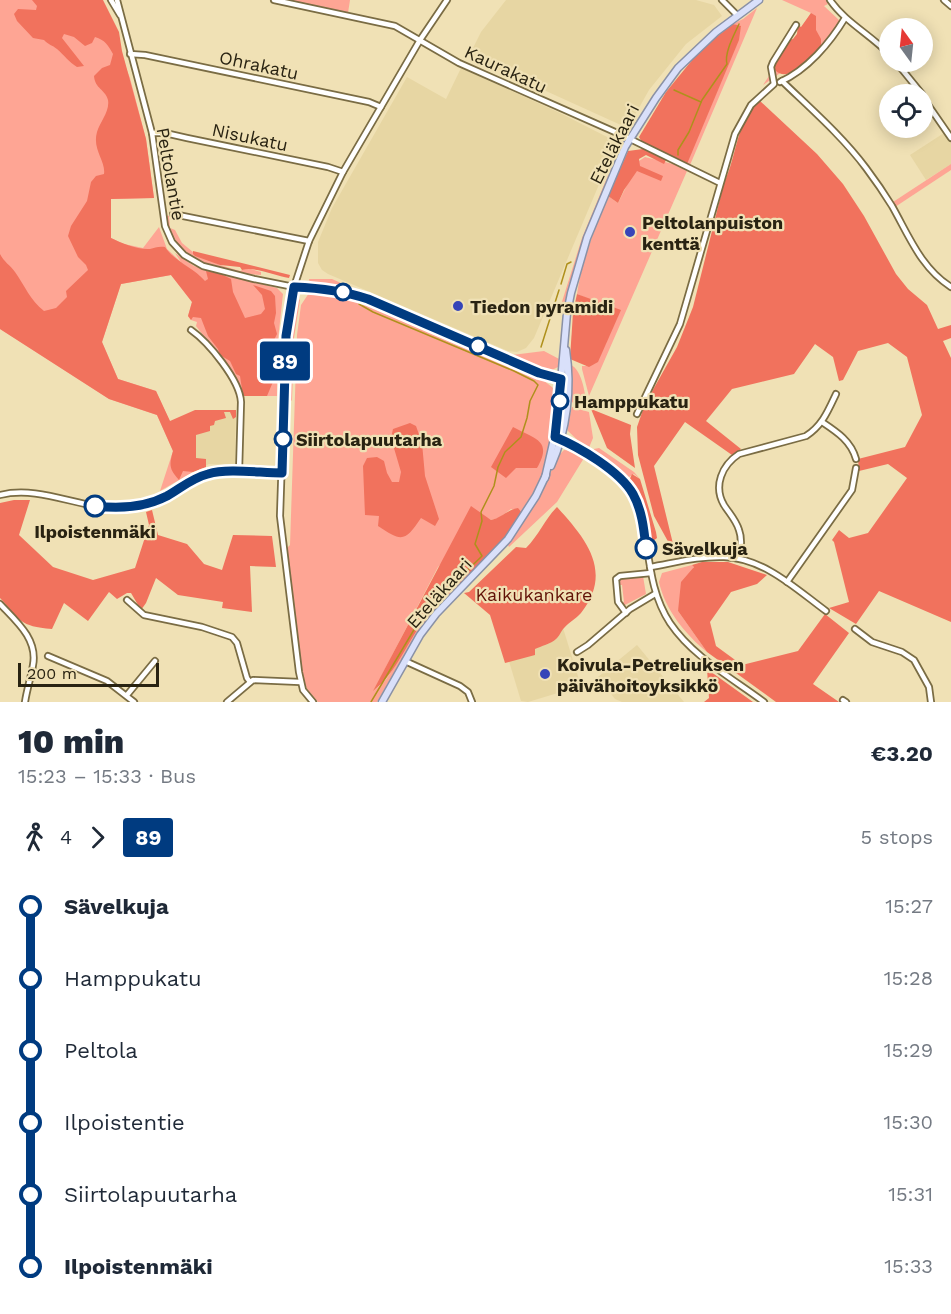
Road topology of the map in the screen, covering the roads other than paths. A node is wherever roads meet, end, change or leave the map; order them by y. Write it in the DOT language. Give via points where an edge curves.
graph roads {
  1 [pos="111,0"];
  2 [pos="117,0"];
  3 [pos="274,0"];
  4 [pos="447,0"];
  5 [pos="722,0"];
  6 [pos="759,0"];
  7 [pos="830,0"];
  8 [pos="944,0"];
  9 [pos="951,6"];
  10 [pos="120,15"];
  11 [pos="737,15"];
  12 [pos="845,18"];
  13 [pos="796,25"];
  14 [pos="420,40"];
  15 [pos="879,45"];
  16 [pos="130,54"];
  17 [pos="904,72"];
  18 [pos="782,81"];
  19 [pos="774,84"];
  20 [pos="913,84"];
  21 [pos="381,107"];
  22 [pos="933,111"];
  23 [pos="152,133"];
  24 [pos="951,138"];
  25 [pos="629,139"];
  26 [pos="343,172"];
  27 [pos="720,183"];
  28 [pos="173,214"];
  29 [pos="309,242"];
  30 [pos="294,287"];
  31 [pos="951,287"];
  32 [pos="191,330"];
  33 [pos="565,380"];
  34 [pos="836,394"];
  35 [pos="637,414"];
  36 [pos="822,422"];
  37 [pos="558,438"];
  38 [pos="856,459"];
  39 [pos="856,468"];
  40 [pos="239,472"];
  41 [pos="282,473"];
  42 [pos="0,495"];
  43 [pos="739,558"];
  44 [pos="650,570"];
  45 [pos="787,582"];
  46 [pos="655,594"];
  47 [pos="127,600"];
  48 [pos="0,604"];
  49 [pos="826,611"];
  50 [pos="626,613"];
  51 [pos="855,629"];
  52 [pos="577,652"];
  53 [pos="48,656"];
  54 [pos="404,661"];
  55 [pos="155,662"];
  56 [pos="250,682"];
  57 [pos="300,682"];
  58 [pos="127,695"];
  59 [pos="25,702"];
  60 [pos="134,702"];
  61 [pos="226,702"];
  62 [pos="312,702"];
  63 [pos="382,702"];
  64 [pos="472,702"];
  65 [pos="764,702"];
  66 [pos="931,702"];
  1 -- 10 [label="street, Peltolantie"];
  2 -- 10 [label="street, Peltolantie"];
  3 -- 14 [label="street, Kaurakatu" via="391,25"];
  4 -- 14 [label="street"];
  5 -- 11 [label="street"];
  6 -- 11 [label="main road, Eteläkaari"];
  7 -- 12 [label="street"];
  8 -- 9 [label="street"];
  10 -- 16 [label="street, Peltolantie"];
  11 -- 25 [label="main road, Eteläkaari" via="678,68"];
  12 -- 15 [label="street"];
  12 -- 18 [label="street" via="818,53"];
  13 -- 19 [label="street" via="771,67"];
  14 -- 21 [label="street"];
  14 -- 25 [label="street, Kaurakatu" via="467,66"];
  16 -- 21 [label="street, Ohrakatu" via="145,54"];
  16 -- 23 [label="street, Peltolantie"];
  17 -- 20 [label="street"];
  18 -- 19 [label="street"];
  18 -- 31 [label="street" via="864,165 922,260"];
  19 -- 27 [label="street" via="755,100 739,125"];
  21 -- 26 [label="street"];
  22 -- 24 [label="street"];
  23 -- 26 [label="street, Nisukatu"];
  23 -- 30 [label="street, Peltolantie" via="165,226 179,251 208,267"];
  25 -- 27 [label="street, Kaurakatu"];
  25 -- 33 [label="main road, Eteläkaari" via="587,238 571,293"];
  26 -- 29 [label="street"];
  27 -- 35 [label="street" via="680,324"];
  28 -- 29 [label="street"];
  29 -- 30 [label="street"];
  30 -- 33 [label="street" via="360,296 539,373"];
  30 -- 41 [label="street" via="286,336"];
  32 -- 40 [label="street" via="240,390"];
  33 -- 37 [label="main road, Eteläkaari" via="567,414"];
  34 -- 36 [label="street"];
  36 -- 38 [label="street" via="843,436"];
  36 -- 43 [label="street" via="806,436 739,454 723,471 720,494 740,532"];
  37 -- 44 [label="street" via="616,474 634,495"];
  37 -- 54 [label="main road, Eteläkaari" via="552,464 526,514 508,539 436,614"];
  39 -- 45 [label="street" via="852,490"];
  40 -- 41 [label="street"];
  40 -- 42 [label="street" via="209,473 158,500 127,508 25,493"];
  41 -- 57 [label="street" via="281,529"];
  43 -- 44 [label="street" via="709,558"];
  43 -- 45 [label="street"];
  44 -- 46 [label="street"];
  44 -- 50 [label="street" via="616,579 618,602"];
  45 -- 49 [label="street"];
  46 -- 50 [label="street"];
  46 -- 65 [label="street" via="671,624 691,647"];
  47 -- 56 [label="street" via="144,615 232,637"];
  48 -- 59 [label="street" via="24,630 32,648 34,663"];
  50 -- 52 [label="street"];
  51 -- 66 [label="street" via="872,642 914,660 929,687"];
  53 -- 58 [label="street" via="107,681"];
  54 -- 63 [label="main road, Eteläkaari"];
  54 -- 64 [label="street" via="462,687"];
  55 -- 58 [label="street"];
  56 -- 57 [label="street"];
  56 -- 61 [label="street"];
  57 -- 62 [label="street"];
  58 -- 60 [label="street"];
}
